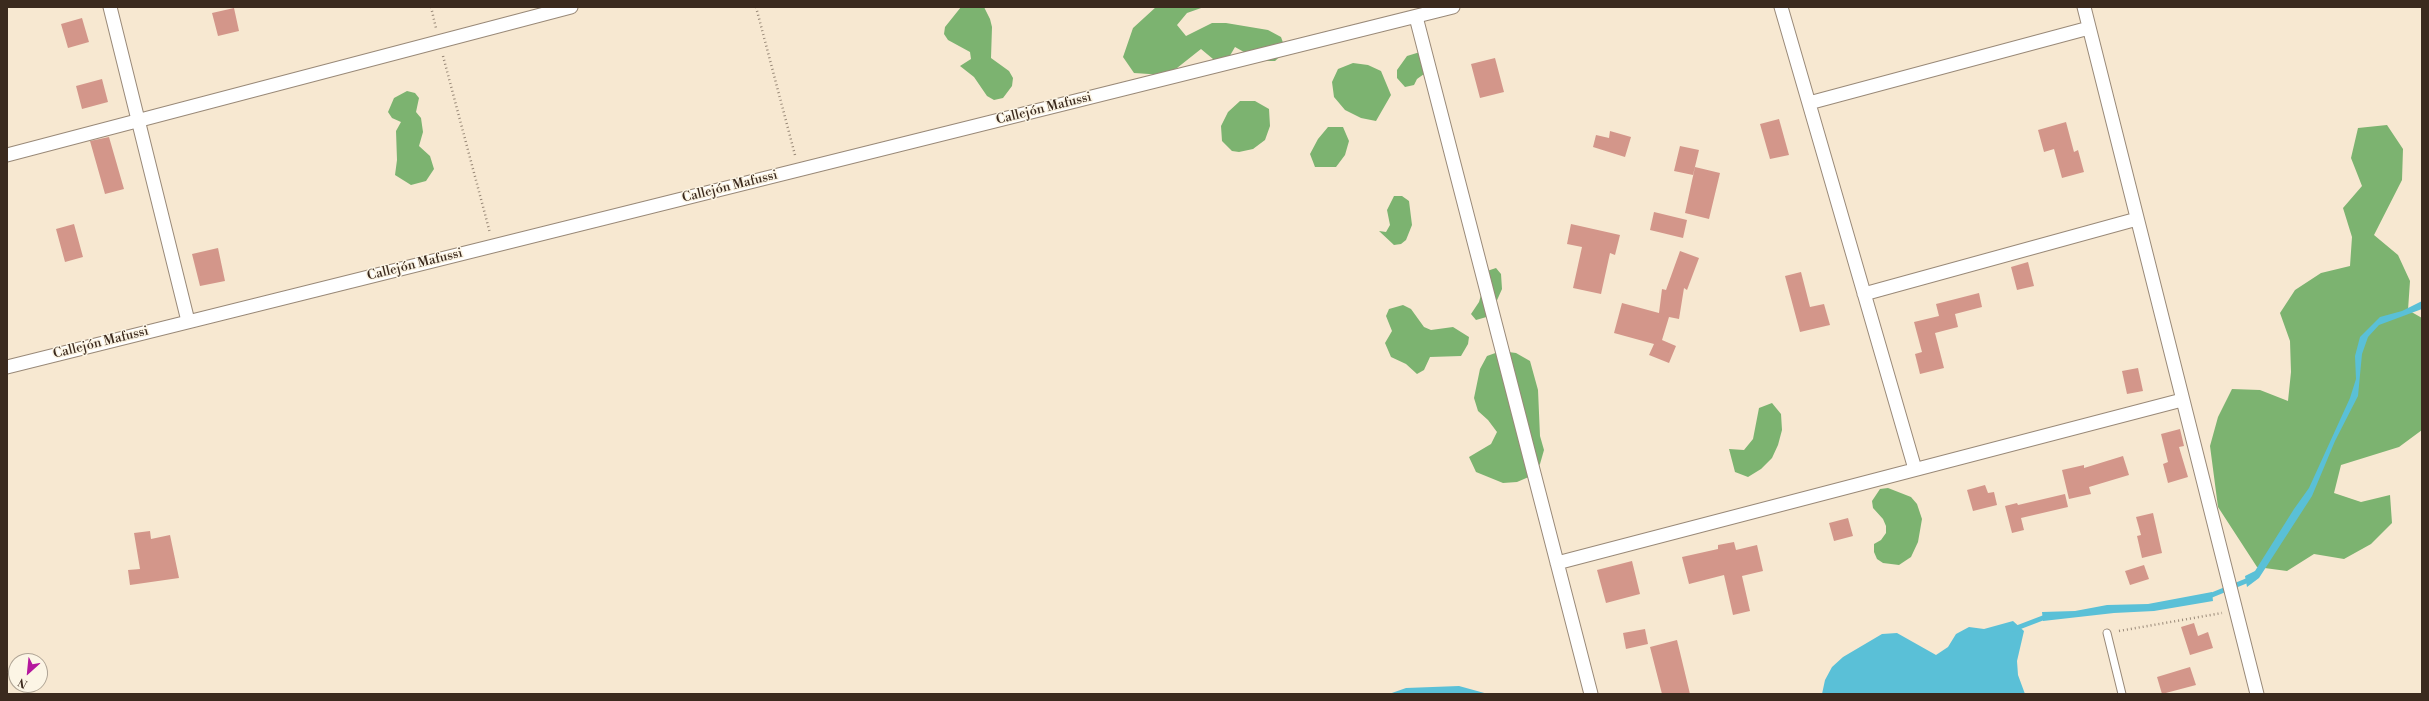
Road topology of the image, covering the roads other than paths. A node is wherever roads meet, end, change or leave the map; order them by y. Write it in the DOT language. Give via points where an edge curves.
graph roads {
  1 [pos="110,7"];
  2 [pos="571,7"];
  3 [pos="1453,7"];
  4 [pos="1781,7"];
  5 [pos="2084,7"];
  6 [pos="1437,9"];
  7 [pos="1416,17"];
  8 [pos="2089,28"];
  9 [pos="1809,104"];
  10 [pos="139,121"];
  11 [pos="7,155"];
  12 [pos="2137,219"];
  13 [pos="1864,294"];
  14 [pos="188,321"];
  15 [pos="7,367"];
  16 [pos="2182,400"];
  17 [pos="1915,469"];
  18 [pos="1557,563"];
  19 [pos="2107,633"];
  20 [pos="1591,694"];
  21 [pos="2122,694"];
  22 [pos="2257,694"];
  1 -- 10 [label="street"];
  2 -- 10 [label="street"];
  3 -- 6 [label="street, Callejón Mafussi"];
  4 -- 9 [label="street"];
  5 -- 8 [label="street"];
  6 -- 7 [label="street, Callejón Mafussi"];
  7 -- 14 [label="street, Callejón Mafussi"];
  7 -- 18 [label="street"];
  8 -- 9 [label="street"];
  8 -- 12 [label="street"];
  9 -- 13 [label="street"];
  10 -- 11 [label="street"];
  10 -- 14 [label="street"];
  12 -- 13 [label="street"];
  12 -- 16 [label="street"];
  13 -- 17 [label="street"];
  14 -- 15 [label="street, Callejón Mafussi"];
  16 -- 17 [label="street"];
  16 -- 22 [label="street"];
  17 -- 18 [label="street"];
  18 -- 20 [label="street"];
  19 -- 21 [label="lane"];
}
